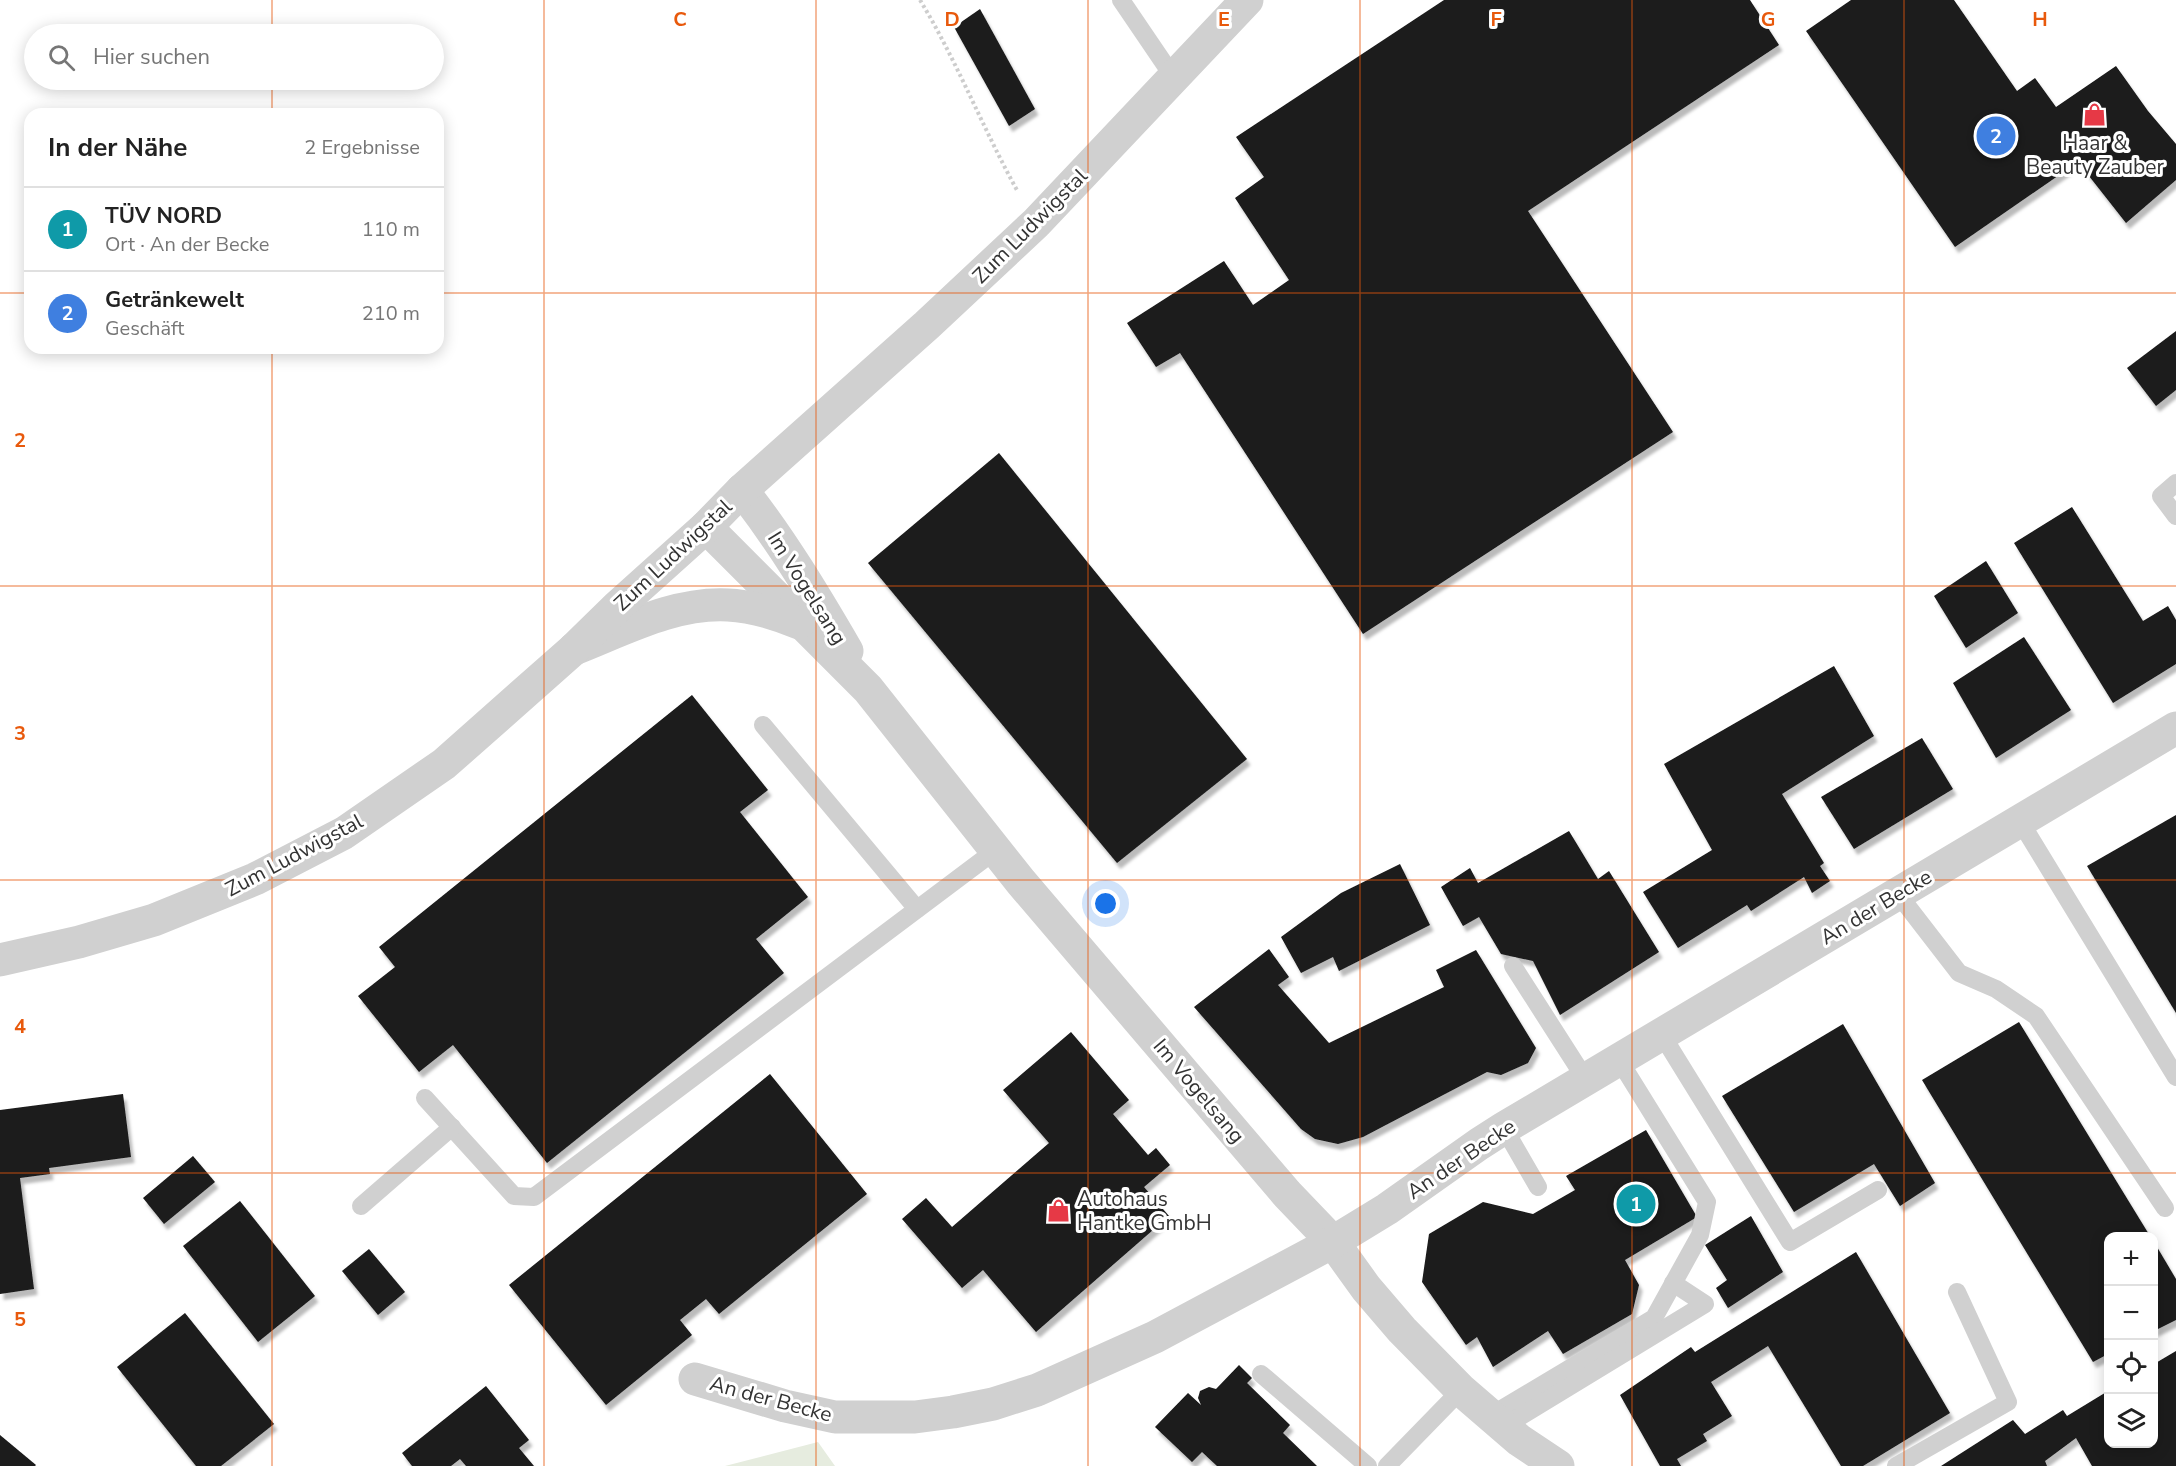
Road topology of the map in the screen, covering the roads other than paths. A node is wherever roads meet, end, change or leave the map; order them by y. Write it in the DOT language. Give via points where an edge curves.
graph roads {
  1 [pos="1121,0"];
  2 [pos="1247,0"];
  3 [pos="1174,78"];
  4 [pos="2176,483"];
  5 [pos="742,490"];
  6 [pos="2176,516"];
  7 [pos="706,527"];
  8 [pos="805,625"];
  9 [pos="574,649"];
  10 [pos="868,689"];
  11 [pos="763,725"];
  12 [pos="2176,728"];
  13 [pos="2020,821"];
  14 [pos="996,850"];
  15 [pos="1898,894"];
  16 [pos="917,909"];
  17 [pos="0,960"];
  18 [pos="1514,966"];
  19 [pos="1662,1035"];
  20 [pos="1619,1060"];
  21 [pos="2176,1077"];
  22 [pos="1586,1080"];
  23 [pos="425,1098"];
  24 [pos="452,1127"];
  25 [pos="1504,1128"];
  26 [pos="1538,1187"];
  27 [pos="1878,1190"];
  28 [pos="361,1206"];
  29 [pos="2165,1208"];
  30 [pos="1333,1242"];
  31 [pos="1673,1282"];
  32 [pos="1957,1292"];
  33 [pos="1261,1374"];
  34 [pos="695,1378"];
  35 [pos="1461,1390"];
  36 [pos="1497,1422"];
  37 [pos="1368,1466"];
  38 [pos="1387,1466"];
  39 [pos="1558,1466"];
  40 [pos="1896,1466"];
  1 -- 3 [label="lane"];
  2 -- 3 [label="street, Zum Ludwigstal"];
  3 -- 5 [label="street, Zum Ludwigstal" via="1036,223"];
  4 -- 6 [label="lane" via="2161,496"];
  5 -- 7 [label="street, Zum Ludwigstal"];
  5 -- 10 [label="street, Im Vogelsang" via="815,597"];
  7 -- 8 [label="street, Im Vogelsang"];
  7 -- 9 [label="street, Zum Ludwigstal"];
  8 -- 9 [label="street, Im Vogelsang" via="730,604 705,605 669,612"];
  8 -- 10 [label="street, Im Vogelsang"];
  9 -- 17 [label="street, Zum Ludwigstal" via="444,764 344,833 255,879 172,914 79,942"];
  10 -- 14 [label="street, Im Vogelsang"];
  11 -- 16 [label="lane"];
  12 -- 13 [label="street, An der Becke"];
  13 -- 15 [label="street, An der Becke"];
  13 -- 21 [label="lane"];
  14 -- 16 [label="lane"];
  14 -- 30 [label="street, Im Vogelsang" via="1279,1185"];
  15 -- 19 [label="street, An der Becke"];
  15 -- 29 [label="lane" via="1959,973 1996,989 2036,1016"];
  16 -- 24 [label="lane" via="534,1197 514,1196"];
  18 -- 22 [label="lane"];
  19 -- 20 [label="street, An der Becke"];
  19 -- 27 [label="lane" via="1790,1242"];
  20 -- 22 [label="street, An der Becke"];
  20 -- 31 [label="lane" via="1707,1202 1700,1235"];
  22 -- 25 [label="street, An der Becke"];
  23 -- 24 [label="lane"];
  24 -- 28 [label="lane"];
  25 -- 26 [label="lane"];
  25 -- 30 [label="street, An der Becke"];
  30 -- 34 [label="street, An der Becke" via="1155,1337 1037,1390 993,1404 915,1417 835,1417"];
  30 -- 35 [label="street, Im Vogelsang" via="1402,1330"];
  31 -- 36 [label="lane" via="1654,1318"];
  31 -- 36 [label="lane" via="1705,1304"];
  32 -- 40 [label="lane" via="2008,1402"];
  33 -- 37 [label="lane"];
  35 -- 36 [label="street, Im Vogelsang"];
  35 -- 38 [label="lane"];
  36 -- 39 [label="street, Im Vogelsang"];
}
